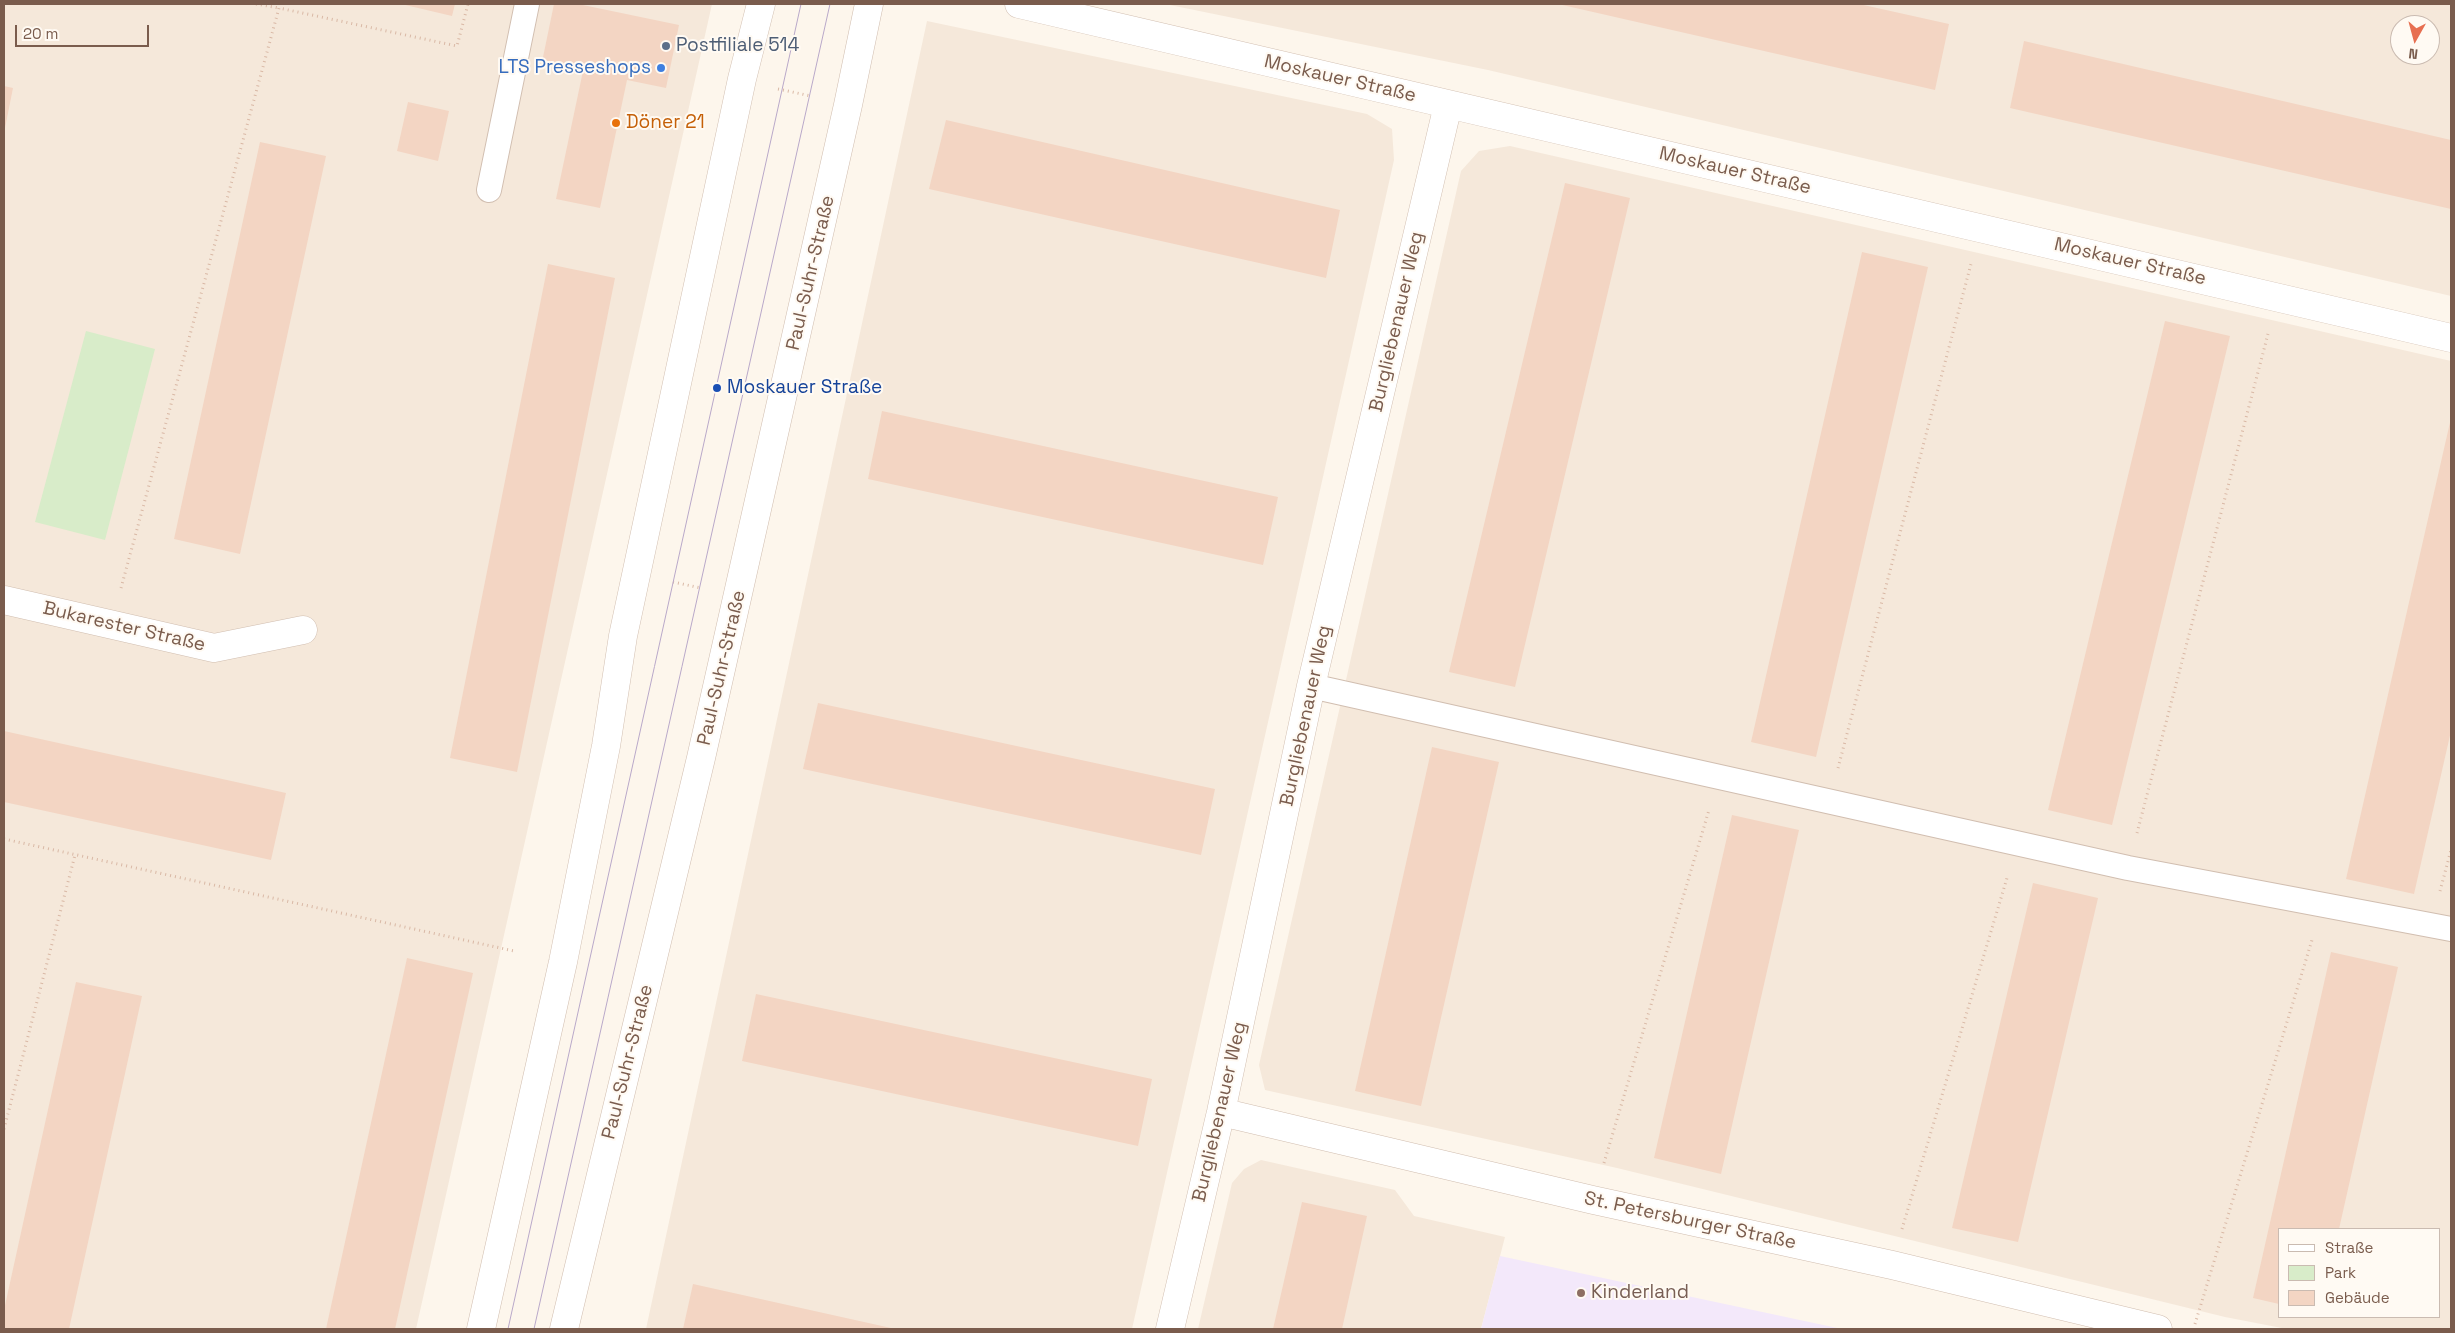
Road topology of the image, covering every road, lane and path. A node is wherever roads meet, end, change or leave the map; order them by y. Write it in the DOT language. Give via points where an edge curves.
graph roads {
  1 [pos="256,4"];
  2 [pos="468,4"];
  3 [pos="527,4"];
  4 [pos="761,4"];
  5 [pos="868,4"];
  6 [pos="1019,4"];
  7 [pos="279,8"];
  8 [pos="742,79"];
  9 [pos="848,105"];
  10 [pos="1448,105"];
  11 [pos="489,190"];
  12 [pos="1982,227"];
  13 [pos="2278,297"];
  14 [pos="2451,338"];
  15 [pos="668,581"];
  16 [pos="738,596"];
  17 [pos="4,600"];
  18 [pos="111,625"];
  19 [pos="303,630"];
  20 [pos="1312,686"];
  21 [pos="1720,776"];
  22 [pos="1830,802"];
  23 [pos="4,839"];
  24 [pos="2017,843"];
  25 [pos="2451,850"];
  26 [pos="75,855"];
  27 [pos="2128,868"];
  28 [pos="2323,906"];
  29 [pos="2441,927"];
  30 [pos="514,951"];
  31 [pos="1221,1112"];
  32 [pos="4,1129"];
  33 [pos="1593,1200"];
  34 [pos="1892,1265"];
  35 [pos="480,1329"];
  36 [pos="564,1329"];
  37 [pos="1170,1329"];
  38 [pos="2158,1329"];
  39 [pos="2194,1329"];
  1 -- 7 [label="path"];
  2 -- 7 [label="path" via="457,46"];
  3 -- 11 [label="lane"];
  4 -- 8 [label="street"];
  5 -- 9 [label="street, Paul-Suhr-Straße"];
  6 -- 10 [label="street, Moskauer Straße"];
  7 -- 18 [label="path"];
  8 -- 9 [label="path"];
  8 -- 35 [label="street" via="624,636 606,746 563,962"];
  9 -- 16 [label="street, Paul-Suhr-Straße"];
  10 -- 12 [label="street, Moskauer Straße"];
  10 -- 20 [label="street, Burgliebenauer Weg"];
  12 -- 13 [label="street, Moskauer Straße"];
  12 -- 22 [label="path"];
  13 -- 14 [label="street, Moskauer Straße"];
  13 -- 27 [label="path"];
  15 -- 16 [label="path"];
  16 -- 36 [label="street, Paul-Suhr-Straße"];
  17 -- 18 [label="street, Bukarester Straße"];
  18 -- 19 [label="street, Bukarester Straße" via="214,648"];
  20 -- 21 [label="lane"];
  20 -- 31 [label="street, Burgliebenauer Weg"];
  21 -- 22 [label="lane"];
  21 -- 33 [label="path"];
  22 -- 24 [label="lane"];
  23 -- 26 [label="path"];
  24 -- 27 [label="lane"];
  24 -- 34 [label="path"];
  25 -- 29 [label="path"];
  26 -- 30 [label="path"];
  26 -- 32 [label="path"];
  27 -- 28 [label="lane"];
  28 -- 29 [label="lane"];
  28 -- 39 [label="path"];
  31 -- 33 [label="street, St. Petersburger Straße"];
  31 -- 37 [label="street, Burgliebenauer Weg"];
  33 -- 34 [label="street, St. Petersburger Straße"];
  34 -- 38 [label="street, St. Petersburger Straße"];
}
